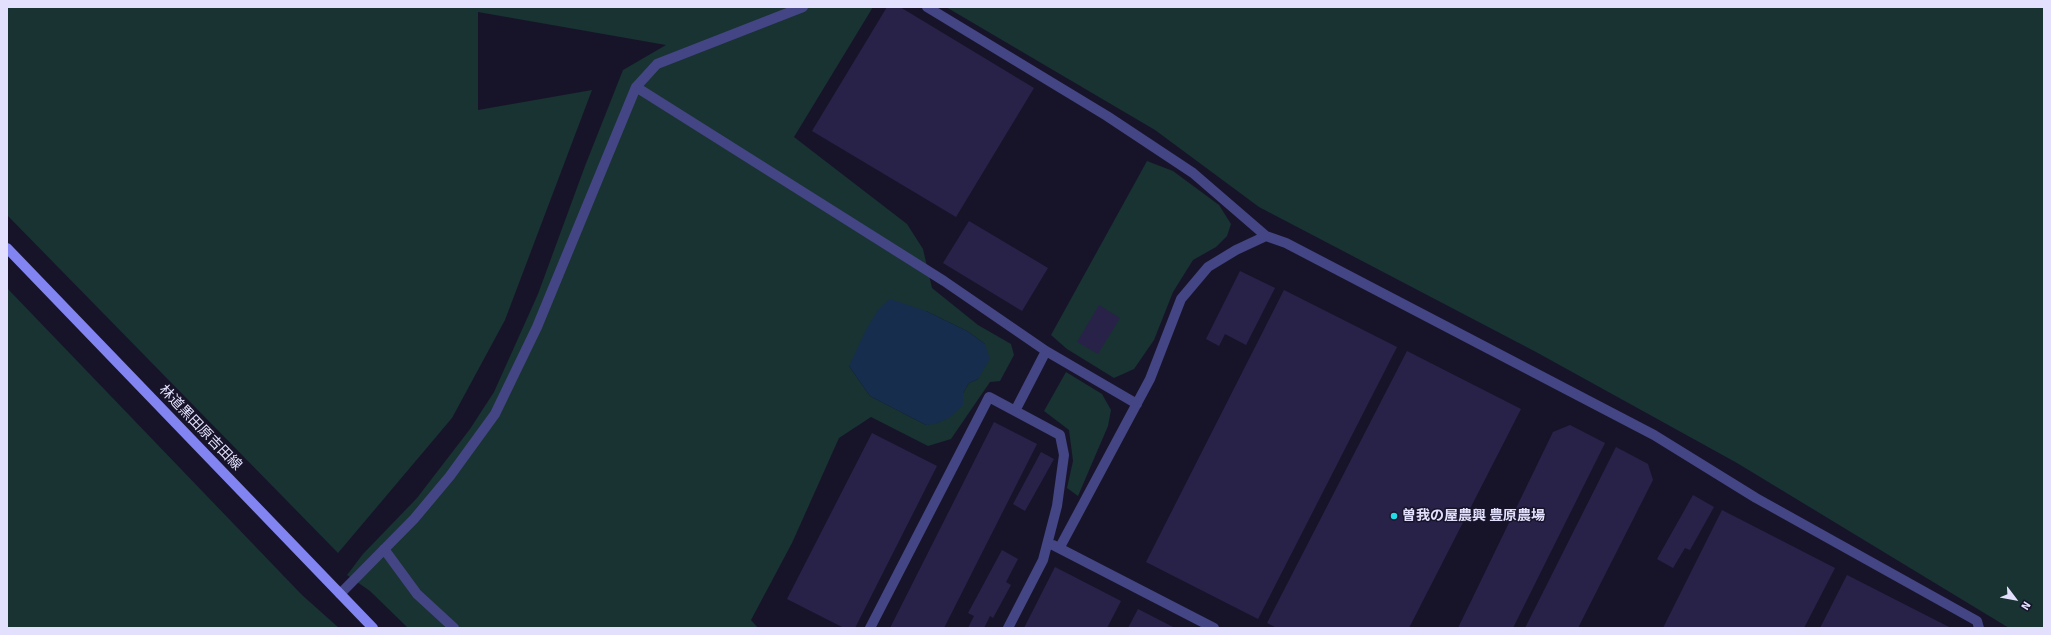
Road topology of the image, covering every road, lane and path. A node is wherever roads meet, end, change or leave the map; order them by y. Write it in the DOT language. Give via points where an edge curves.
graph roads {
  1 [pos="803,7"];
  2 [pos="927,7"];
  3 [pos="636,86"];
  4 [pos="1266,236"];
  5 [pos="7,248"];
  6 [pos="1046,350"];
  7 [pos="1136,404"];
  8 [pos="1015,411"];
  9 [pos="1048,542"];
  10 [pos="1060,547"];
  11 [pos="384,549"];
  12 [pos="340,594"];
  13 [pos="373,628"];
  14 [pos="454,628"];
  15 [pos="870,628"];
  16 [pos="1008,628"];
  17 [pos="1214,628"];
  18 [pos="1979,628"];
  1 -- 3 [label="lane" via="657,64"];
  2 -- 4 [label="lane" via="1107,116 1193,172"];
  3 -- 6 [label="lane" via="944,280"];
  3 -- 11 [label="lane" via="537,327 495,414 450,476 414,519"];
  4 -- 7 [label="lane" via="1208,267 1181,299 1150,379"];
  4 -- 18 [label="lane" via="1286,243 1654,435 1756,498 1977,621"];
  5 -- 12 [label="street, 林道黒田原吉田線"];
  6 -- 7 [label="lane"];
  6 -- 8 [label="lane"];
  7 -- 10 [label="lane"];
  8 -- 9 [label="lane" via="1060,435 1064,455 1057,506"];
  8 -- 15 [label="lane" via="989,397"];
  9 -- 10 [label="lane"];
  9 -- 16 [label="lane" via="1043,560"];
  10 -- 17 [label="lane"];
  11 -- 12 [label="lane"];
  11 -- 14 [label="lane" via="417,594"];
  12 -- 13 [label="street, 林道黒田原吉田線"];
}
